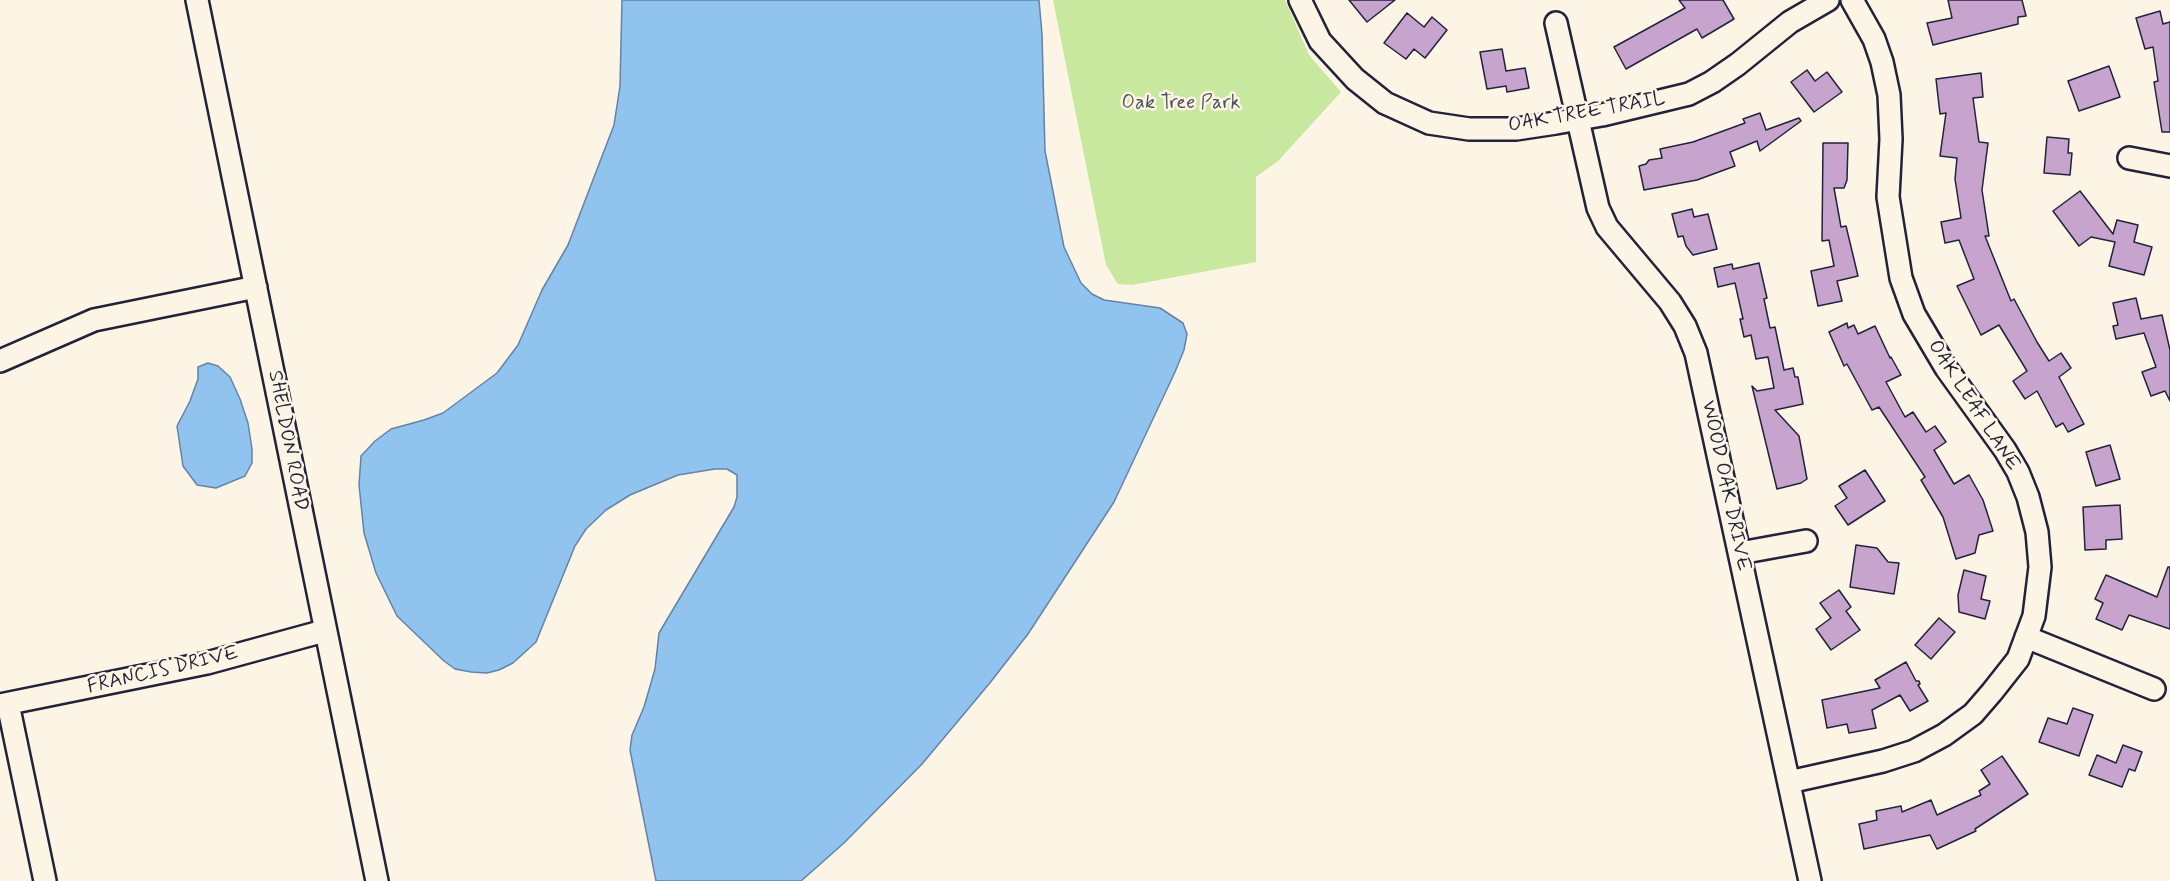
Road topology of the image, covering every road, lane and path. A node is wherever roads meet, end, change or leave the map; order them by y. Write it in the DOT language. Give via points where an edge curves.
graph roads {
  1 [pos="197,0"];
  2 [pos="1300,0"];
  3 [pos="1828,0"];
  4 [pos="1852,0"];
  5 [pos="1556,23"];
  6 [pos="1578,119"];
  7 [pos="2129,158"];
  8 [pos="2170,166"];
  9 [pos="256,287"];
  10 [pos="0,361"];
  11 [pos="1806,541"];
  12 [pos="1740,553"];
  13 [pos="324,631"];
  14 [pos="2026,637"];
  15 [pos="2154,689"];
  16 [pos="4,705"];
  17 [pos="1789,782"];
  18 [pos="45,881"];
  19 [pos="377,881"];
  20 [pos="1810,881"];
  1 -- 9 [label="street, SHELDON ROAD"];
  2 -- 6 [label="street, OAK TREE TRAIL" via="1320,41 1355,79 1385,103 1429,123 1469,129 1516,129"];
  3 -- 6 [label="street, OAK TREE TRAIL" via="1790,22 1729,70 1689,94"];
  4 -- 14 [label="street, OAK LEAF LANE" via="1874,39 1889,95 1888,197 1904,287 1914,314 1946,368 2005,450 2028,497 2040,567 2034,616"];
  5 -- 6 [label="street, WOOD OAK DRIVE"];
  6 -- 12 [label="street, WOOD OAK DRIVE" via="1606,227 1670,302 1696,353"];
  7 -- 8 [label="street"];
  9 -- 10 [label="street" via="94,320"];
  9 -- 13 [label="street, SHELDON ROAD"];
  11 -- 12 [label="street"];
  12 -- 17 [label="street, WOOD OAK DRIVE"];
  13 -- 16 [label="street, FRANCIS DRIVE" via="207,663"];
  13 -- 19 [label="street, SHELDON ROAD"];
  14 -- 15 [label="street"];
  14 -- 17 [label="street, OAK LEAF LANE" via="2018,659 1992,692 1973,714 1944,735 1883,761"];
  16 -- 18 [label="street"];
  17 -- 20 [label="street, WOOD OAK DRIVE"];
}
